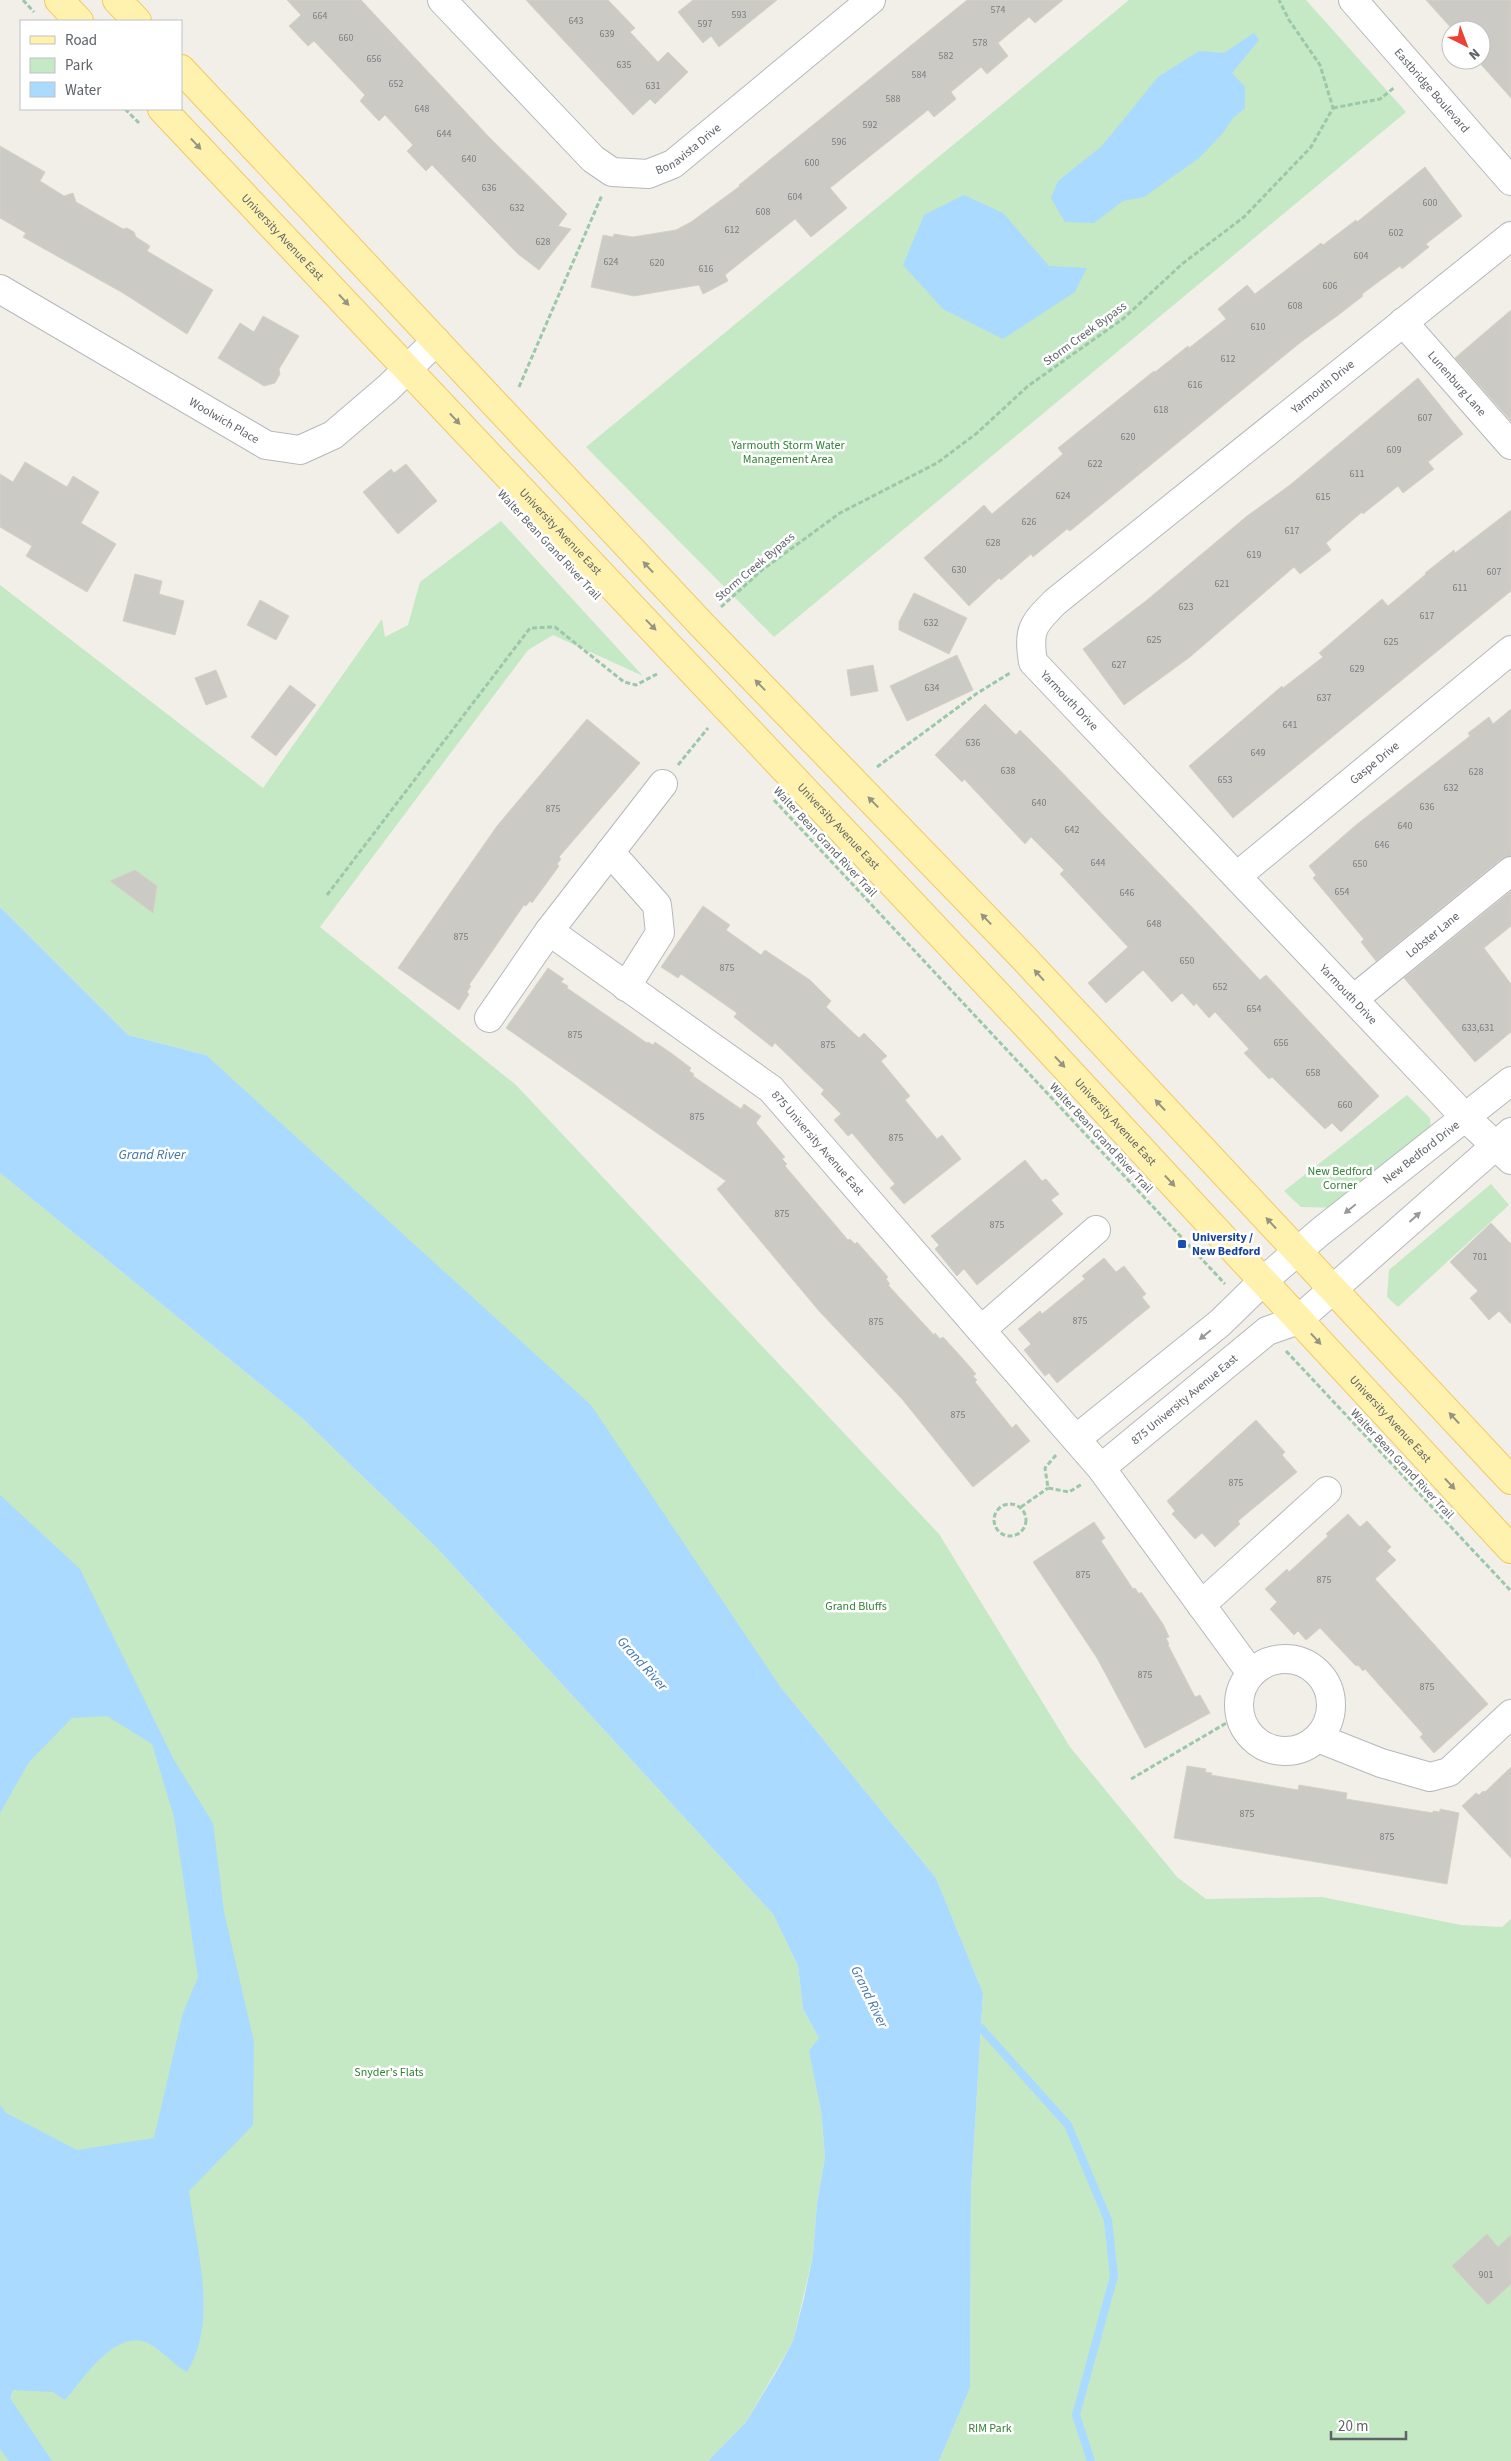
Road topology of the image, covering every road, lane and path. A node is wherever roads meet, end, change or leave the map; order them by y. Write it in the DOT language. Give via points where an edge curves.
graph roads {
  1 [pos="59,0"];
  2 [pos="117,0"];
  3 [pos="442,0"];
  4 [pos="871,0"];
  5 [pos="1279,0"];
  6 [pos="1353,0"];
  7 [pos="78,20"];
  8 [pos="136,20"];
  9 [pos="182,70"];
  10 [pos="1416,72"];
  11 [pos="1333,108"];
  12 [pos="163,110"];
  13 [pos="612,172"];
  14 [pos="1511,181"];
  15 [pos="1511,236"];
  16 [pos="0,289"];
  17 [pos="1404,322"];
  18 [pos="436,341"];
  19 [pos="408,368"];
  20 [pos="519,387"];
  21 [pos="1511,445"];
  22 [pos="718,610"];
  23 [pos="1511,650"];
  24 [pos="1033,662"];
  25 [pos="653,669"];
  26 [pos="658,674"];
  27 [pos="664,681"];
  28 [pos="701,722"];
  29 [pos="708,728"];
  30 [pos="714,736"];
  31 [pos="877,768"];
  32 [pos="663,784"];
  33 [pos="768,794"];
  34 [pos="610,852"];
  35 [pos="1511,871"];
  36 [pos="1238,876"];
  37 [pos="327,894"];
  38 [pos="548,931"];
  39 [pos="626,987"];
  40 [pos="1355,998"];
  41 [pos="489,1018"];
  42 [pos="1511,1080"];
  43 [pos="1465,1117"];
  44 [pos="1506,1146"];
  45 [pos="1096,1230"];
  46 [pos="1297,1252"];
  47 [pos="1263,1281"];
  48 [pos="1333,1290"];
  49 [pos="1235,1295"];
  50 [pos="1298,1320"];
  51 [pos="981,1330"];
  52 [pos="1275,1339"];
  53 [pos="1076,1440"];
  54 [pos="1102,1468"];
  55 [pos="1511,1480"];
  56 [pos="1048,1488"];
  57 [pos="1327,1491"];
  58 [pos="1021,1508"];
  59 [pos="1511,1550"];
  60 [pos="1511,1591"];
  61 [pos="1201,1605"];
  62 [pos="1251,1673"];
  63 [pos="1511,1714"];
  64 [pos="1240,1716"];
  65 [pos="1318,1738"];
  66 [pos="1131,1779"];
  1 -- 7 [label="main road"];
  2 -- 8 [label="main road"];
  3 -- 13 [label="street" via="593,159"];
  4 -- 13 [label="street, Bonavista Drive" via="673,164 648,174"];
  5 -- 11 [label="path" via="1320,65"];
  6 -- 10 [label="street, Eastbridge Boulevard"];
  9 -- 18 [label="main road"];
  10 -- 11 [label="path" via="1380,98"];
  10 -- 14 [label="street, Eastbridge Boulevard"];
  11 -- 22 [label="path, Storm Creek Bypass" via="1311,147 1244,217 1182,264 1124,318 1028,386 977,433 937,463 840,513 762,570"];
  12 -- 19 [label="main road, University Avenue East, one-way"];
  13 -- 20 [label="path"];
  15 -- 17 [label="street, Yarmouth Drive"];
  16 -- 19 [label="street, Woolwich Place" via="266,445 300,450 332,435"];
  17 -- 21 [label="street, Lunenburg Lane"];
  17 -- 24 [label="street, Yarmouth Drive" via="1055,602 1039,618 1030,638"];
  18 -- 19 [label="street, Woolwich Place"];
  46 -- 18 [label="main road, one-way" via="1020,954 702,625"];
  19 -- 47 [label="main road, University Avenue East, one-way"];
  23 -- 36 [label="street, Gaspe Drive"];
  24 -- 31 [label="path" via="1001,677"];
  24 -- 36 [label="street, Yarmouth Drive"];
  25 -- 26 [label="path"];
  26 -- 27 [label="path"];
  26 -- 37 [label="path" via="636,685 624,682 555,627 530,628"];
  28 -- 29 [label="path"];
  29 -- 30 [label="path"];
  29 -- 32 [label="path"];
  32 -- 34 [label="street"];
  33 -- 49 [label="path, Walter Bean Grand River Trail"];
  34 -- 38 [label="street"];
  34 -- 39 [label="street" via="658,905 660,933"];
  35 -- 40 [label="street, Lobster Lane"];
  36 -- 40 [label="street, Yarmouth Drive"];
  38 -- 39 [label="street, 875 University Avenue East"];
  38 -- 41 [label="street"];
  39 -- 51 [label="street, 875 University Avenue East" via="771,1089"];
  40 -- 43 [label="street, Yarmouth Drive"];
  42 -- 43 [label="street, New Bedford Drive"];
  43 -- 44 [label="street, Yarmouth Drive"];
  43 -- 46 [label="street, New Bedford Drive, one-way"];
  48 -- 44 [label="street, one-way"];
  45 -- 51 [label="street"];
  46 -- 47 [label="street, New Bedford Drive"];
  46 -- 48 [label="main road"];
  47 -- 49 [label="street, New Bedford Drive"];
  47 -- 50 [label="main road, University Avenue East"];
  48 -- 50 [label="street"];
  55 -- 48 [label="main road, one-way"];
  49 -- 53 [label="street, one-way"];
  50 -- 52 [label="street"];
  50 -- 59 [label="main road, University Avenue East, one-way"];
  51 -- 53 [label="street, 875 University Avenue East"];
  52 -- 54 [label="street, 875 University Avenue East"];
  52 -- 60 [label="path, Walter Bean Grand River Trail"];
  53 -- 54 [label="street, 875 University Avenue East"];
  53 -- 56 [label="path" via="1045,1468"];
  54 -- 56 [label="path" via="1069,1492"];
  54 -- 61 [label="street, 875 University Avenue East"];
  56 -- 58 [label="path"];
  57 -- 61 [label="street"];
  58 -- 58 [label="path" via="1006,1504 997,1510 994,1525 1001,1534 1017,1535 1025,1528 1026,1517"];
  61 -- 62 [label="street, 875 University Avenue East"];
  62 -- 64 [label="street" via="1239,1700"];
  62 -- 65 [label="street" via="1277,1659 1292,1659 1318,1672 1327,1684 1331,1713"];
  63 -- 65 [label="street" via="1449,1772 1430,1777 1402,1770"];
  64 -- 65 [label="street" via="1253,1739 1278,1751 1292,1751"];
  64 -- 66 [label="path"];
}
